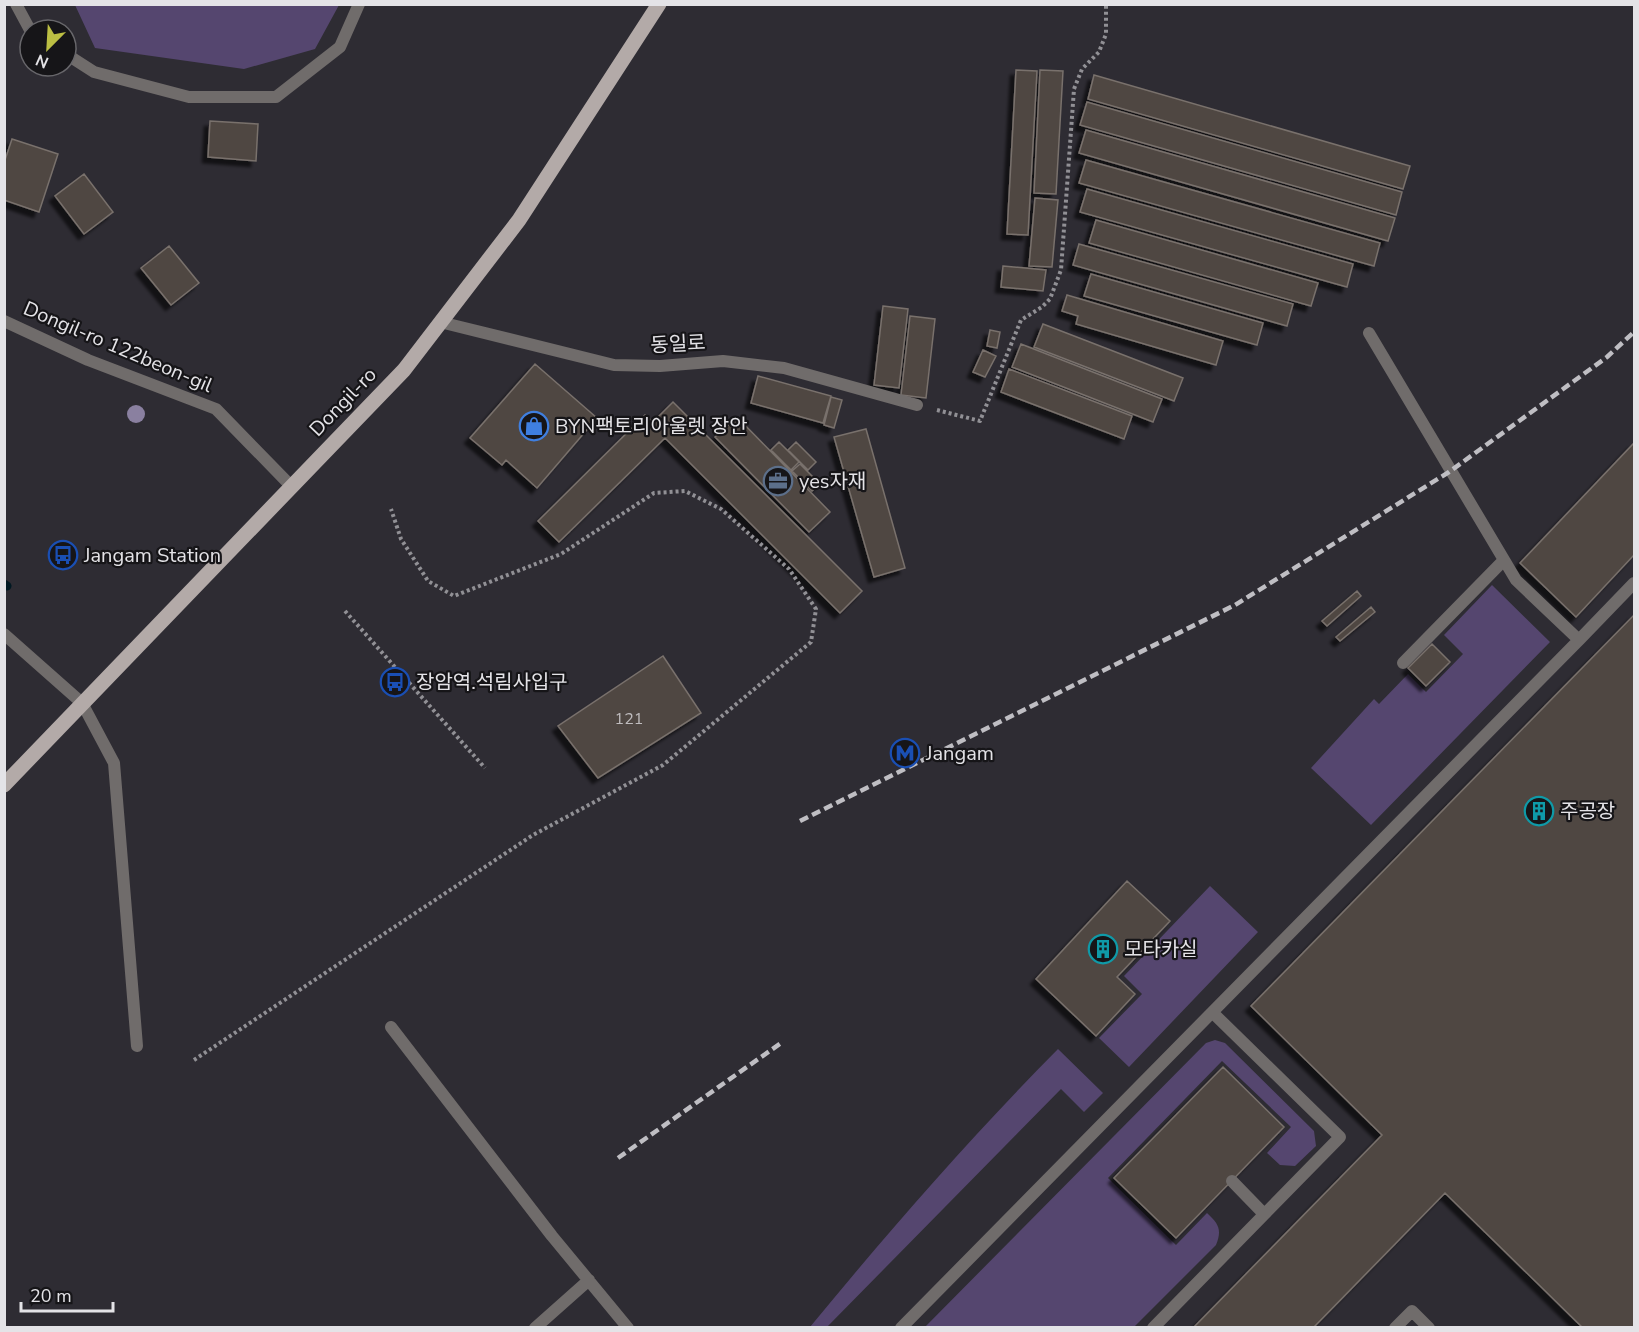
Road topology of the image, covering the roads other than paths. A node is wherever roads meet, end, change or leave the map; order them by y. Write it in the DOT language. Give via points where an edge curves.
graph roads {
  1 [pos="16,4"];
  2 [pos="359,4"];
  3 [pos="659,4"];
  4 [pos="24,18"];
  5 [pos="78,62"];
  6 [pos="4,321"];
  7 [pos="440,322"];
  8 [pos="1369,333"];
  9 [pos="917,405"];
  10 [pos="291,486"];
  11 [pos="1504,560"];
  12 [pos="1635,583"];
  13 [pos="4,634"];
  14 [pos="1579,640"];
  15 [pos="1403,663"];
  16 [pos="82,703"];
  17 [pos="4,785"];
  18 [pos="1214,1013"];
  19 [pos="391,1027"];
  20 [pos="136,1046"];
  21 [pos="1232,1181"];
  22 [pos="1264,1214"];
  23 [pos="589,1280"];
  24 [pos="535,1328"];
  25 [pos="628,1328"];
  26 [pos="901,1328"];
  27 [pos="1153,1328"];
  28 [pos="1395,1328"];
  29 [pos="1429,1328"];
  1 -- 4 [label="street"];
  2 -- 5 [label="street" via="340,47 276,97 189,97 94,72"];
  3 -- 7 [label="main road, Dongil-ro" via="519,220"];
  6 -- 10 [label="street, Dongil-ro 122beon-gil" via="88,360 216,409"];
  7 -- 9 [label="street, 동일로" via="614,365 660,366 723,360 784,368"];
  7 -- 10 [label="main road, Dongil-ro" via="404,370"];
  8 -- 11 [label="street"];
  10 -- 16 [label="main road, Dongil-ro"];
  11 -- 14 [label="street" via="1516,580"];
  11 -- 15 [label="street"];
  12 -- 14 [label="street"];
  13 -- 16 [label="street"];
  14 -- 18 [label="street"];
  16 -- 17 [label="main road, Dongil-ro"];
  16 -- 20 [label="street" via="114,763"];
  18 -- 22 [label="street" via="1340,1137"];
  18 -- 26 [label="street"];
  19 -- 23 [label="street"];
  21 -- 22 [label="street"];
  22 -- 27 [label="street"];
  23 -- 24 [label="street"];
  23 -- 25 [label="street"];
  28 -- 29 [label="street" via="1412,1311"];
}
